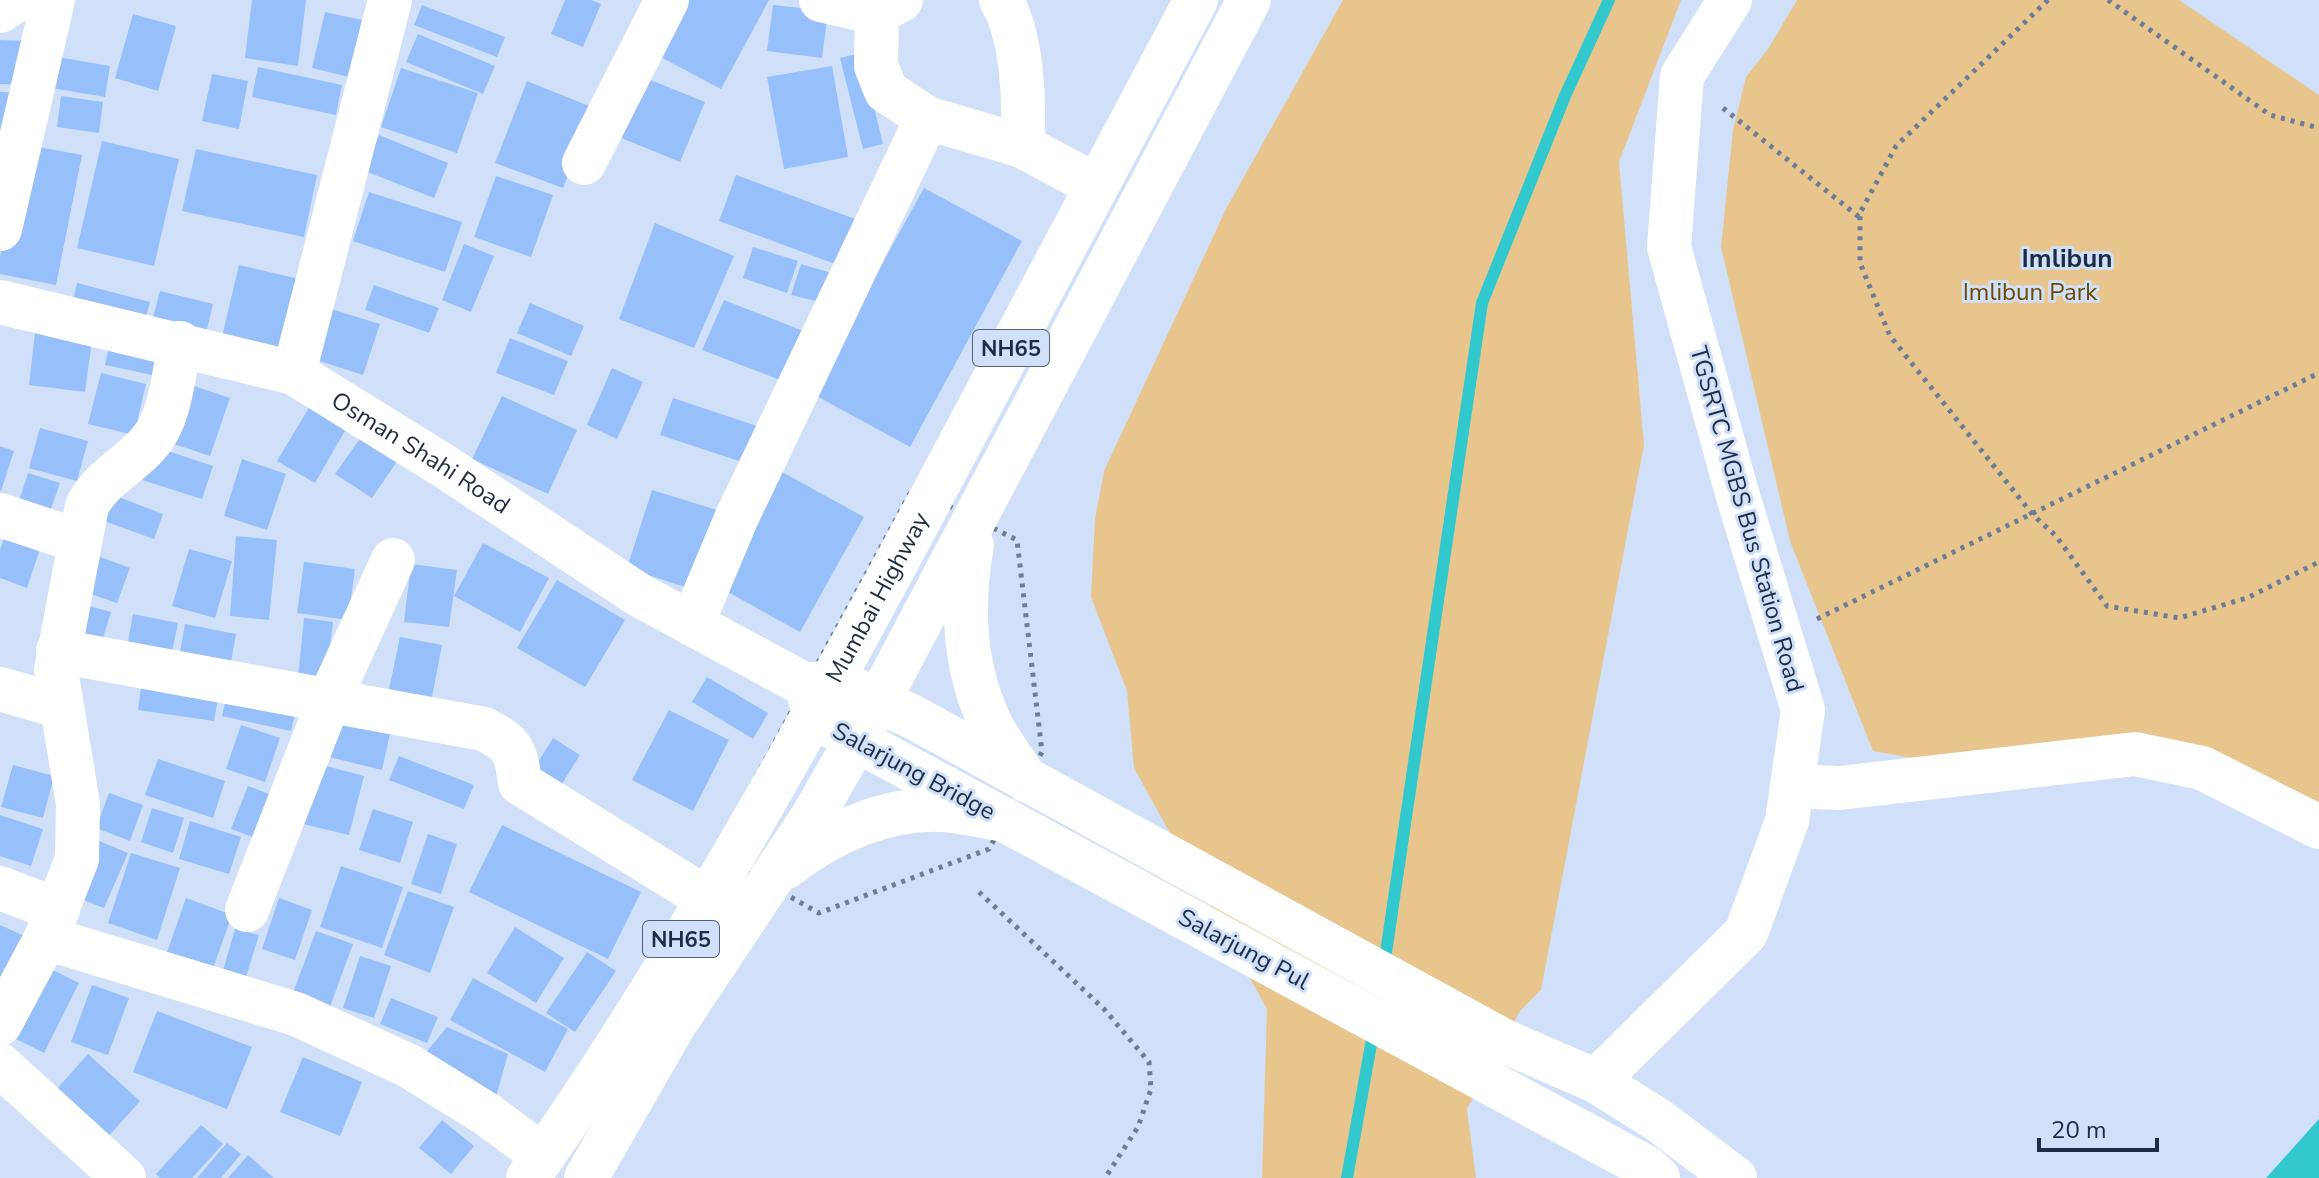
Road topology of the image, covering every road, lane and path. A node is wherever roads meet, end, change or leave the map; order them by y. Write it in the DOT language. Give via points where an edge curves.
graph roads {
  1 [pos="16,0"];
  2 [pos="53,0"];
  3 [pos="390,0"];
  4 [pos="667,0"];
  5 [pos="821,0"];
  6 [pos="1001,0"];
  7 [pos="1196,0"];
  8 [pos="1249,0"];
  9 [pos="1730,0"];
  10 [pos="2048,0"];
  11 [pos="2108,0"];
  12 [pos="886,4"];
  13 [pos="0,11"];
  14 [pos="1682,76"];
  15 [pos="927,118"];
  16 [pos="2319,128"];
  17 [pos="1022,146"];
  18 [pos="584,163"];
  19 [pos="1097,186"];
  20 [pos="1860,217"];
  21 [pos="0,229"];
  22 [pos="0,302"];
  23 [pos="180,343"];
  24 [pos="294,373"];
  25 [pos="2319,373"];
  26 [pos="0,515"];
  27 [pos="2033,515"];
  28 [pos="976,519"];
  29 [pos="79,541"];
  30 [pos="393,560"];
  31 [pos="2319,562"];
  32 [pos="692,624"];
  33 [pos="1783,641"];
  34 [pos="58,651"];
  35 [pos="0,689"];
  36 [pos="818,694"];
  37 [pos="330,698"];
  38 [pos="879,700"];
  39 [pos="59,706"];
  40 [pos="855,740"];
  41 [pos="1027,781"];
  42 [pos="1792,786"];
  43 [pos="1005,820"];
  44 [pos="2319,827"];
  45 [pos="766,883"];
  46 [pos="0,888"];
  47 [pos="979,892"];
  48 [pos="706,898"];
  49 [pos="247,910"];
  50 [pos="52,924"];
  51 [pos="0,1024"];
  52 [pos="0,1065"];
  53 [pos="1596,1081"];
  54 [pos="535,1167"];
  55 [pos="124,1178"];
  56 [pos="586,1178"];
  57 [pos="1105,1178"];
  58 [pos="1658,1178"];
  59 [pos="1735,1178"];
  1 -- 13 [label="main road"];
  2 -- 21 [label="main road"];
  3 -- 24 [label="main road"];
  4 -- 18 [label="main road"];
  5 -- 12 [label="main road"];
  6 -- 17 [label="main road" via="1021,79"];
  7 -- 19 [label="main road, Mumbai Highway / NH65"];
  8 -- 28 [label="main road, Mumbai Highway / NH65"];
  9 -- 14 [label="main road, TGSRTC MGBS Bus Station Road"];
  10 -- 20 [label="path" via="1896,146"];
  11 -- 16 [label="path" via="2270,115"];
  12 -- 15 [label="main road" via="876,66 886,91"];
  14 -- 20 [label="path"];
  14 -- 33 [label="main road, TGSRTC MGBS Bus Station Road" via="1669,247"];
  15 -- 17 [label="main road"];
  15 -- 32 [label="main road" via="736,519"];
  17 -- 19 [label="main road"];
  19 -- 36 [label="main road, Mumbai Highway / NH65"];
  20 -- 27 [label="path" via="1860,263 1890,336"];
  22 -- 23 [label="main road, Osman Shahi Road"];
  23 -- 24 [label="main road, Osman Shahi Road"];
  23 -- 29 [label="main road" via="164,419 150,443 97,486"];
  24 -- 32 [label="main road, Osman Shahi Road"];
  25 -- 27 [label="path"];
  26 -- 29 [label="main road"];
  27 -- 31 [label="path" via="2056,536 2107,606 2179,618 2247,598"];
  27 -- 33 [label="path" via="1821,617"];
  28 -- 38 [label="main road, Mumbai Highway / NH65"];
  28 -- 41 [label="main road" via="964,588 969,656 990,723"];
  29 -- 34 [label="main road"];
  30 -- 37 [label="main road"];
  32 -- 36 [label="main road, Osman Shahi Road"];
  33 -- 42 [label="main road, TGSRTC MGBS Bus Station Road" via="1803,710"];
  34 -- 37 [label="main road"];
  34 -- 39 [label="main road"];
  35 -- 39 [label="main road"];
  36 -- 38 [label="main road, Salarjung Bridge"];
  36 -- 40 [label="main road, Salarjung Bridge"];
  36 -- 48 [label="main road, Mumbai Highway / NH65" via="731,863"];
  37 -- 48 [label="main road" via="484,729 508,742 517,758 520,783"];
  37 -- 49 [label="main road"];
  38 -- 40 [label="main road, Mumbai Highway / NH65"];
  38 -- 41 [label="main road, Salarjung Bridge"];
  39 -- 50 [label="main road" via="78,804 77,859"];
  40 -- 43 [label="main road, Salarjung Bridge"];
  40 -- 45 [label="main road, Mumbai Highway / NH65" via="813,816"];
  41 -- 53 [label="main road, Salarjung Pul" via="1504,1041"];
  42 -- 44 [label="main road" via="1840,788 2135,754 2202,768"];
  42 -- 53 [label="main road, TGSRTC MGBS Bus Station Road" via="1787,821 1746,933"];
  43 -- 45 [label="main road" via="941,810 877,818 817,843"];
  43 -- 58 [label="main road, Salarjung Pul"];
  45 -- 56 [label="main road, Mumbai Highway / NH65" via="674,1025"];
  46 -- 50 [label="main road"];
  47 -- 57 [label="path" via="1104,1009 1149,1062 1151,1089 1138,1127"];
  48 -- 54 [label="main road, Mumbai Highway / NH65"];
  50 -- 51 [label="main road"];
  50 -- 54 [label="main road" via="296,1014 409,1066 488,1115"];
  52 -- 55 [label="main road"];
  53 -- 59 [label="main road, Salarjung Pul"];
}
